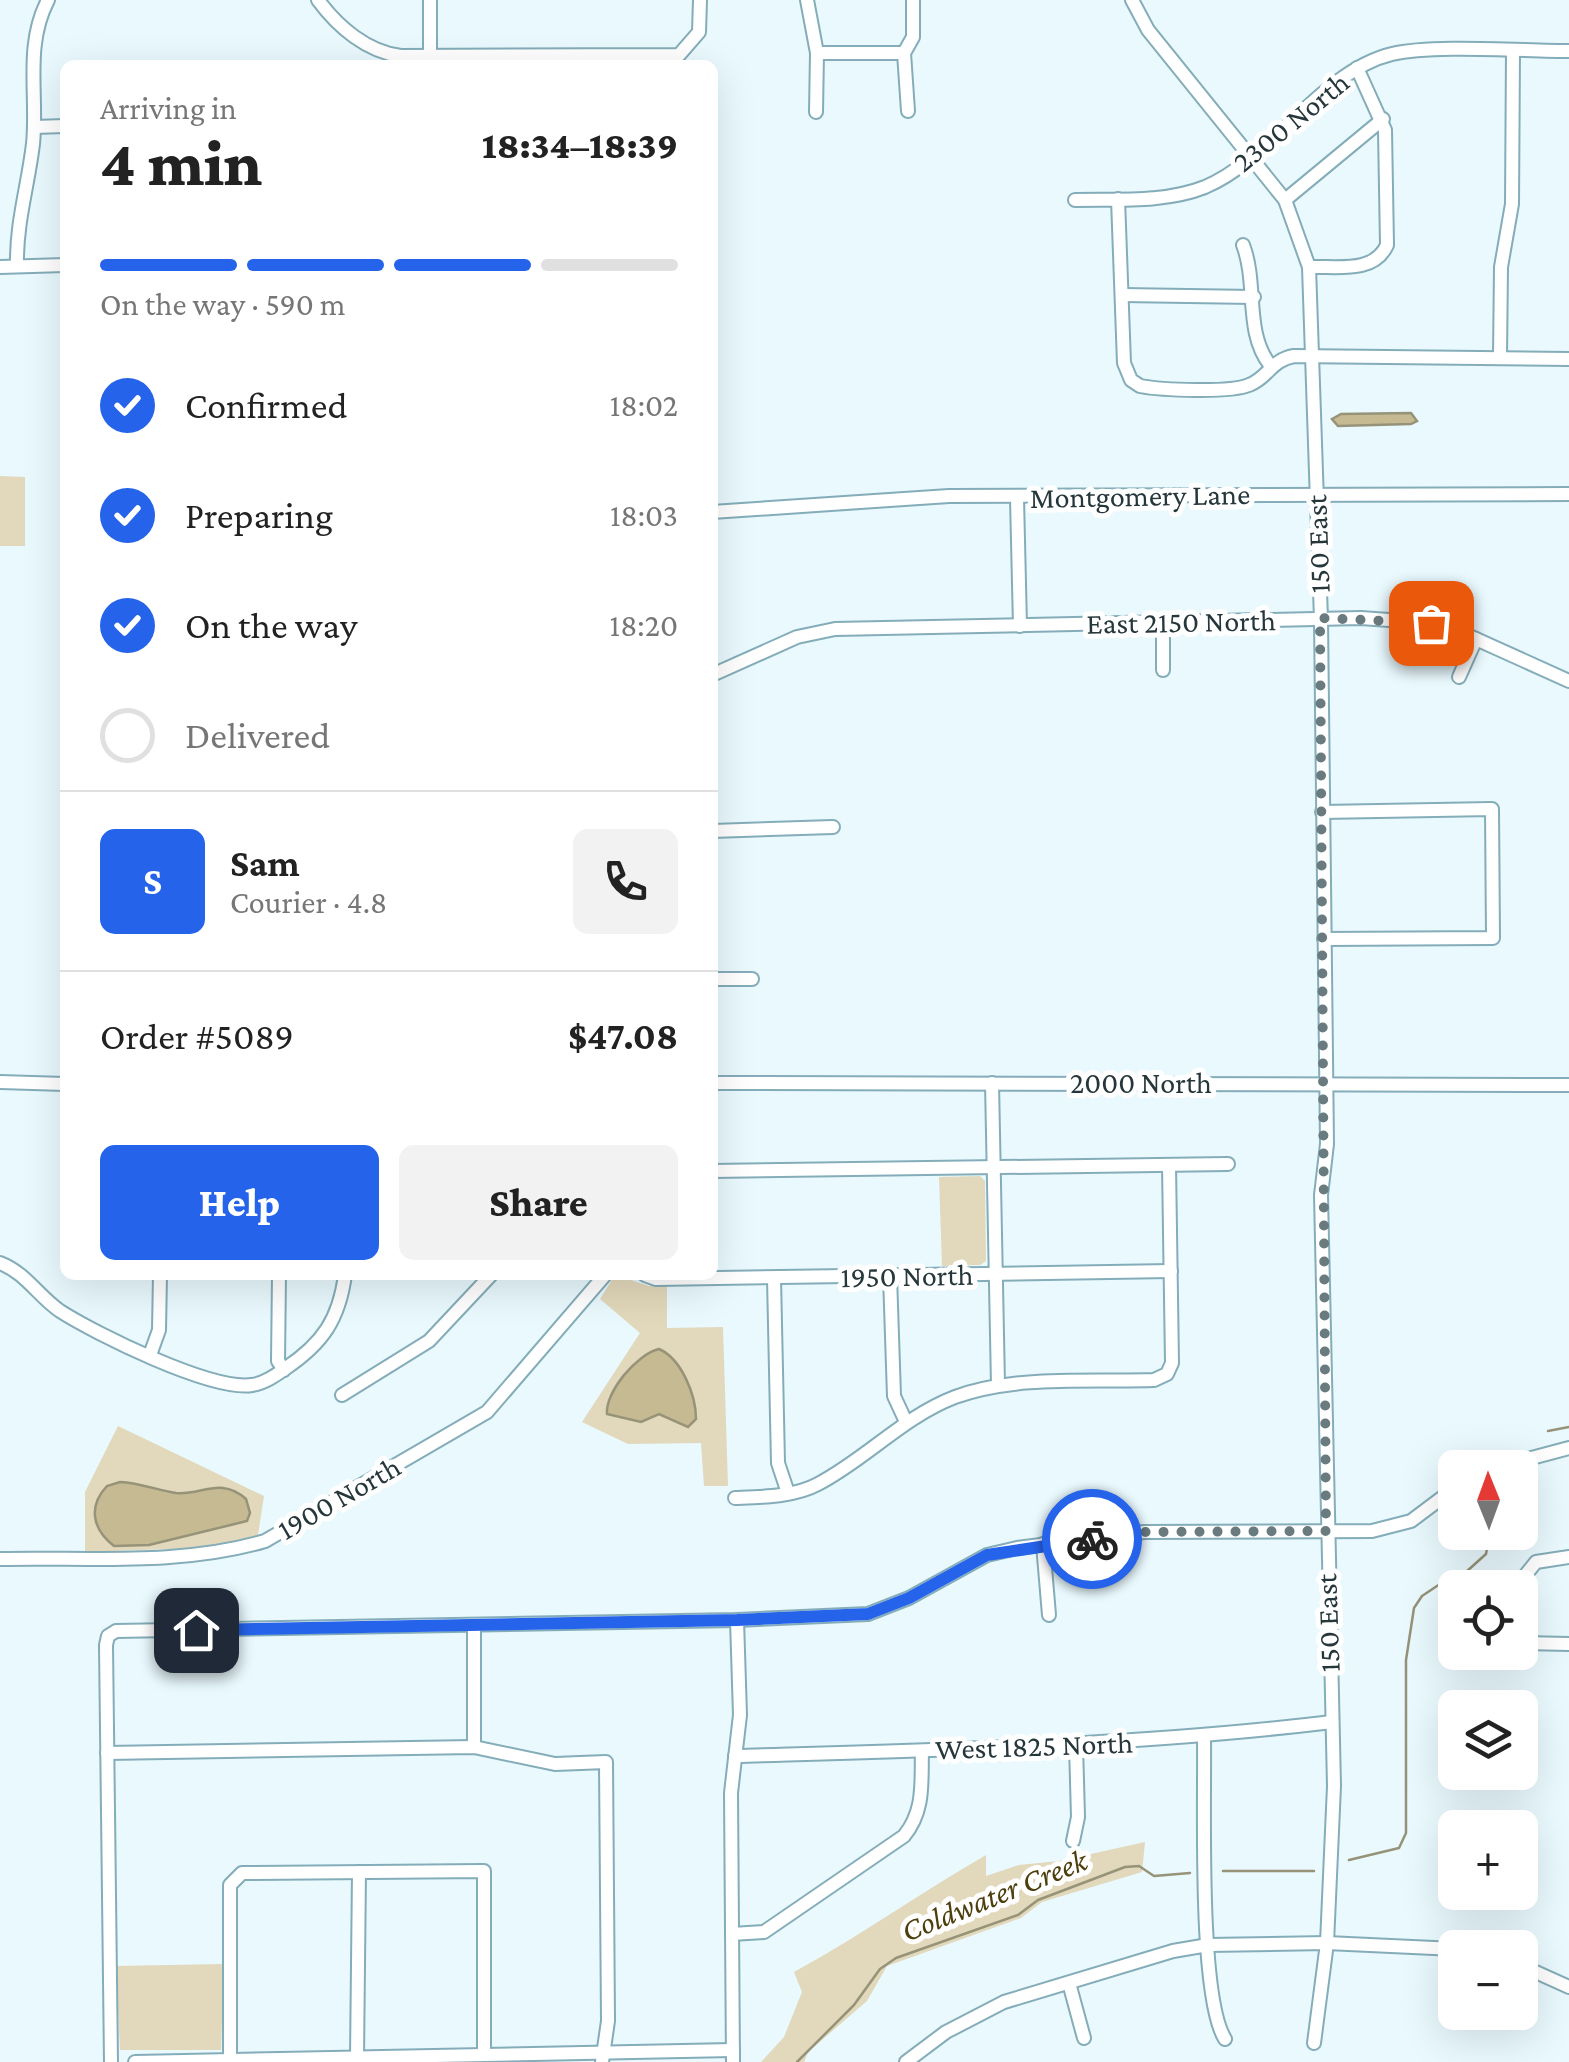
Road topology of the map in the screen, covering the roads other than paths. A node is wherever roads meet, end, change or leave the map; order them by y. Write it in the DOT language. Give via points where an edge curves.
graph roads {
  1 [pos="48,0"];
  2 [pos="318,0"];
  3 [pos="430,0"];
  4 [pos="700,0"];
  5 [pos="807,0"];
  6 [pos="913,0"];
  7 [pos="1132,0"];
  8 [pos="1513,51"];
  9 [pos="1569,51"];
  10 [pos="817,53"];
  11 [pos="904,53"];
  12 [pos="430,56"];
  13 [pos="1357,68"];
  14 [pos="908,111"];
  15 [pos="816,112"];
  16 [pos="1382,119"];
  17 [pos="60,126"];
  18 [pos="34,127"];
  19 [pos="1252,157"];
  20 [pos="1118,199"];
  21 [pos="1075,200"];
  22 [pos="1284,200"];
  23 [pos="1243,245"];
  24 [pos="60,265"];
  25 [pos="17,266"];
  26 [pos="0,267"];
  27 [pos="1309,268"];
  28 [pos="1122,296"];
  29 [pos="1254,297"];
  30 [pos="1500,356"];
  31 [pos="1312,357"];
  32 [pos="1569,360"];
  33 [pos="1270,365"];
  34 [pos="1316,493"];
  35 [pos="1569,494"];
  36 [pos="1016,498"];
  37 [pos="718,512"];
  38 [pos="1320,618"];
  39 [pos="1163,622"];
  40 [pos="1020,626"];
  41 [pos="1476,639"];
  42 [pos="1164,670"];
  43 [pos="718,672"];
  44 [pos="1459,676"];
  45 [pos="1569,681"];
  46 [pos="1322,812"];
  47 [pos="834,827"];
  48 [pos="718,831"];
  49 [pos="1324,939"];
  50 [pos="718,979"];
  51 [pos="752,979"];
  52 [pos="0,1082"];
  53 [pos="718,1083"];
  54 [pos="992,1083"];
  55 [pos="1326,1083"];
  56 [pos="60,1084"];
  57 [pos="1569,1085"];
  58 [pos="1228,1164"];
  59 [pos="1169,1165"];
  60 [pos="994,1167"];
  61 [pos="718,1171"];
  62 [pos="0,1263"];
  63 [pos="1170,1272"];
  64 [pos="996,1274"];
  65 [pos="890,1276"];
  66 [pos="718,1278"];
  67 [pos="774,1278"];
  68 [pos="160,1280"];
  69 [pos="279,1280"];
  70 [pos="344,1280"];
  71 [pos="485,1280"];
  72 [pos="601,1280"];
  73 [pos="150,1355"];
  74 [pos="284,1370"];
  75 [pos="998,1385"];
  76 [pos="342,1395"];
  77 [pos="906,1422"];
  78 [pos="1569,1448"];
  79 [pos="1538,1456"];
  80 [pos="788,1493"];
  81 [pos="734,1498"];
  82 [pos="1438,1501"];
  83 [pos="1326,1531"];
  84 [pos="1043,1544"];
  85 [pos="1569,1557"];
  86 [pos="0,1559"];
  87 [pos="1530,1570"];
  88 [pos="1049,1615"];
  89 [pos="737,1620"];
  90 [pos="474,1625"];
  91 [pos="1538,1643"];
  92 [pos="1569,1644"];
  93 [pos="1332,1722"];
  94 [pos="1204,1738"];
  95 [pos="1076,1746"];
  96 [pos="474,1747"];
  97 [pos="922,1751"];
  98 [pos="107,1753"];
  99 [pos="735,1756"];
  100 [pos="1073,1840"];
  101 [pos="359,1872"];
  102 [pos="732,1934"];
  103 [pos="1328,1943"];
  104 [pos="1208,1945"];
  105 [pos="1438,1947"];
  106 [pos="1538,1973"];
  107 [pos="1070,1983"];
  108 [pos="1569,1986"];
  109 [pos="1084,2038"];
  110 [pos="1224,2039"];
  111 [pos="1314,2043"];
  112 [pos="484,2055"];
  113 [pos="733,2056"];
  114 [pos="602,2057"];
  115 [pos="357,2058"];
  116 [pos="230,2060"];
  117 [pos="111,2062"];
  118 [pos="136,2062"];
  119 [pos="906,2062"];
  1 -- 18 [label="street" via="34,43"];
  2 -- 12 [label="street" via="382,54"];
  3 -- 12 [label="street"];
  4 -- 12 [label="street" via="700,32 679,55"];
  5 -- 10 [label="street"];
  6 -- 11 [label="street" via="913,37"];
  7 -- 19 [label="street, 150 East" via="1148,30"];
  8 -- 9 [label="street, 2300 North"];
  8 -- 13 [label="street, 2300 North" via="1393,53"];
  8 -- 30 [label="street" via="1512,204 1501,267"];
  10 -- 11 [label="street"];
  10 -- 15 [label="street"];
  11 -- 14 [label="street"];
  13 -- 16 [label="street"];
  13 -- 19 [label="street, 2300 North"];
  16 -- 22 [label="street"];
  16 -- 27 [label="street" via="1387,245 1381,258 1368,265"];
  17 -- 18 [label="street"];
  18 -- 25 [label="street" via="18,216"];
  19 -- 20 [label="street, 2300 North" via="1202,188"];
  19 -- 22 [label="street, 150 East"];
  20 -- 21 [label="street, 2300 North"];
  20 -- 28 [label="street"];
  22 -- 27 [label="street, 150 East"];
  23 -- 29 [label="street"];
  24 -- 25 [label="street"];
  25 -- 26 [label="street"];
  27 -- 31 [label="street, 150 East"];
  28 -- 29 [label="street"];
  28 -- 33 [label="street" via="1124,363 1131,380 1149,388 1238,388 1258,380"];
  29 -- 33 [label="street" via="1256,340"];
  30 -- 31 [label="street"];
  30 -- 32 [label="street"];
  31 -- 33 [label="street"];
  31 -- 34 [label="street, 150 East"];
  34 -- 35 [label="street, Montgomery Lane"];
  34 -- 36 [label="street, Montgomery Lane"];
  34 -- 38 [label="street, 150 East"];
  36 -- 37 [label="street, Montgomery Lane" via="921,497"];
  36 -- 40 [label="street"];
  38 -- 39 [label="street, East 2150 North"];
  38 -- 41 [label="street, East 2150 North" via="1431,623"];
  38 -- 46 [label="street, 150 East"];
  39 -- 40 [label="street, East 2150 North"];
  39 -- 42 [label="street"];
  40 -- 43 [label="street, East 2150 North" via="835,629 797,637"];
  41 -- 44 [label="street"];
  41 -- 45 [label="street, East 2150 North"];
  46 -- 49 [label="street, 150 East"];
  46 -- 49 [label="street" via="1492,809 1493,938"];
  47 -- 48 [label="street"];
  49 -- 55 [label="street, 150 East"];
  50 -- 51 [label="street"];
  52 -- 56 [label="street"];
  53 -- 54 [label="street, 2000 North"];
  54 -- 55 [label="street, 2000 North"];
  54 -- 60 [label="street"];
  55 -- 57 [label="street, 2000 North"];
  55 -- 83 [label="street, 150 East" via="1320,1195"];
  58 -- 59 [label="street"];
  59 -- 60 [label="street"];
  59 -- 63 [label="street"];
  60 -- 61 [label="street"];
  60 -- 64 [label="street"];
  62 -- 73 [label="street" via="62,1312"];
  63 -- 64 [label="street, 1950 North"];
  63 -- 75 [label="street" via="1167,1374 1154,1380"];
  64 -- 65 [label="street, 1950 North"];
  64 -- 75 [label="street"];
  65 -- 67 [label="street, 1950 North"];
  65 -- 77 [label="street" via="894,1396"];
  66 -- 67 [label="street, 1950 North"];
  67 -- 80 [label="street" via="778,1463"];
  68 -- 73 [label="street" via="159,1330"];
  69 -- 74 [label="street" via="278,1362"];
  70 -- 74 [label="street" via="341,1303 321,1341"];
  71 -- 76 [label="street" via="429,1341"];
  72 -- 86 [label="street, 1900 North" via="486,1412 265,1541 189,1555"];
  73 -- 74 [label="street" via="237,1385 255,1385"];
  75 -- 77 [label="street"];
  77 -- 80 [label="street" via="816,1485"];
  78 -- 79 [label="street"];
  80 -- 81 [label="street"];
  82 -- 83 [label="street" via="1411,1521"];
  83 -- 84 [label="street" via="1144,1532"];
  83 -- 93 [label="street, 150 East"];
  84 -- 88 [label="street"];
  84 -- 89 [label="street" via="987,1555 868,1614"];
  85 -- 87 [label="street" via="1536,1562"];
  89 -- 90 [label="street"];
  89 -- 99 [label="street"];
  90 -- 96 [label="street"];
  90 -- 98 [label="street" via="116,1631 108,1636"];
  91 -- 92 [label="street"];
  93 -- 94 [label="street, West 1825 North"];
  93 -- 103 [label="street, 150 East"];
  94 -- 95 [label="street, West 1825 North"];
  94 -- 104 [label="street"];
  95 -- 97 [label="street, West 1825 North"];
  95 -- 100 [label="street"];
  96 -- 98 [label="street"];
  96 -- 114 [label="street" via="554,1764 606,1762 608,2022"];
  97 -- 99 [label="street, West 1825 North"];
  97 -- 102 [label="street" via="921,1803 904,1836 764,1932"];
  98 -- 117 [label="street"];
  99 -- 102 [label="street"];
  101 -- 112 [label="street" via="484,1871"];
  101 -- 115 [label="street"];
  101 -- 116 [label="street" via="234,1877"];
  102 -- 113 [label="street"];
  103 -- 104 [label="street"];
  103 -- 105 [label="street"];
  103 -- 111 [label="street, 150 East"];
  104 -- 107 [label="street"];
  104 -- 110 [label="street" via="1214,2022"];
  106 -- 108 [label="street"];
  107 -- 109 [label="street"];
  107 -- 119 [label="street" via="1004,2002"];
  112 -- 114 [label="street"];
  112 -- 115 [label="street"];
  113 -- 114 [label="street"];
  115 -- 116 [label="street"];
  116 -- 118 [label="street"];
}
